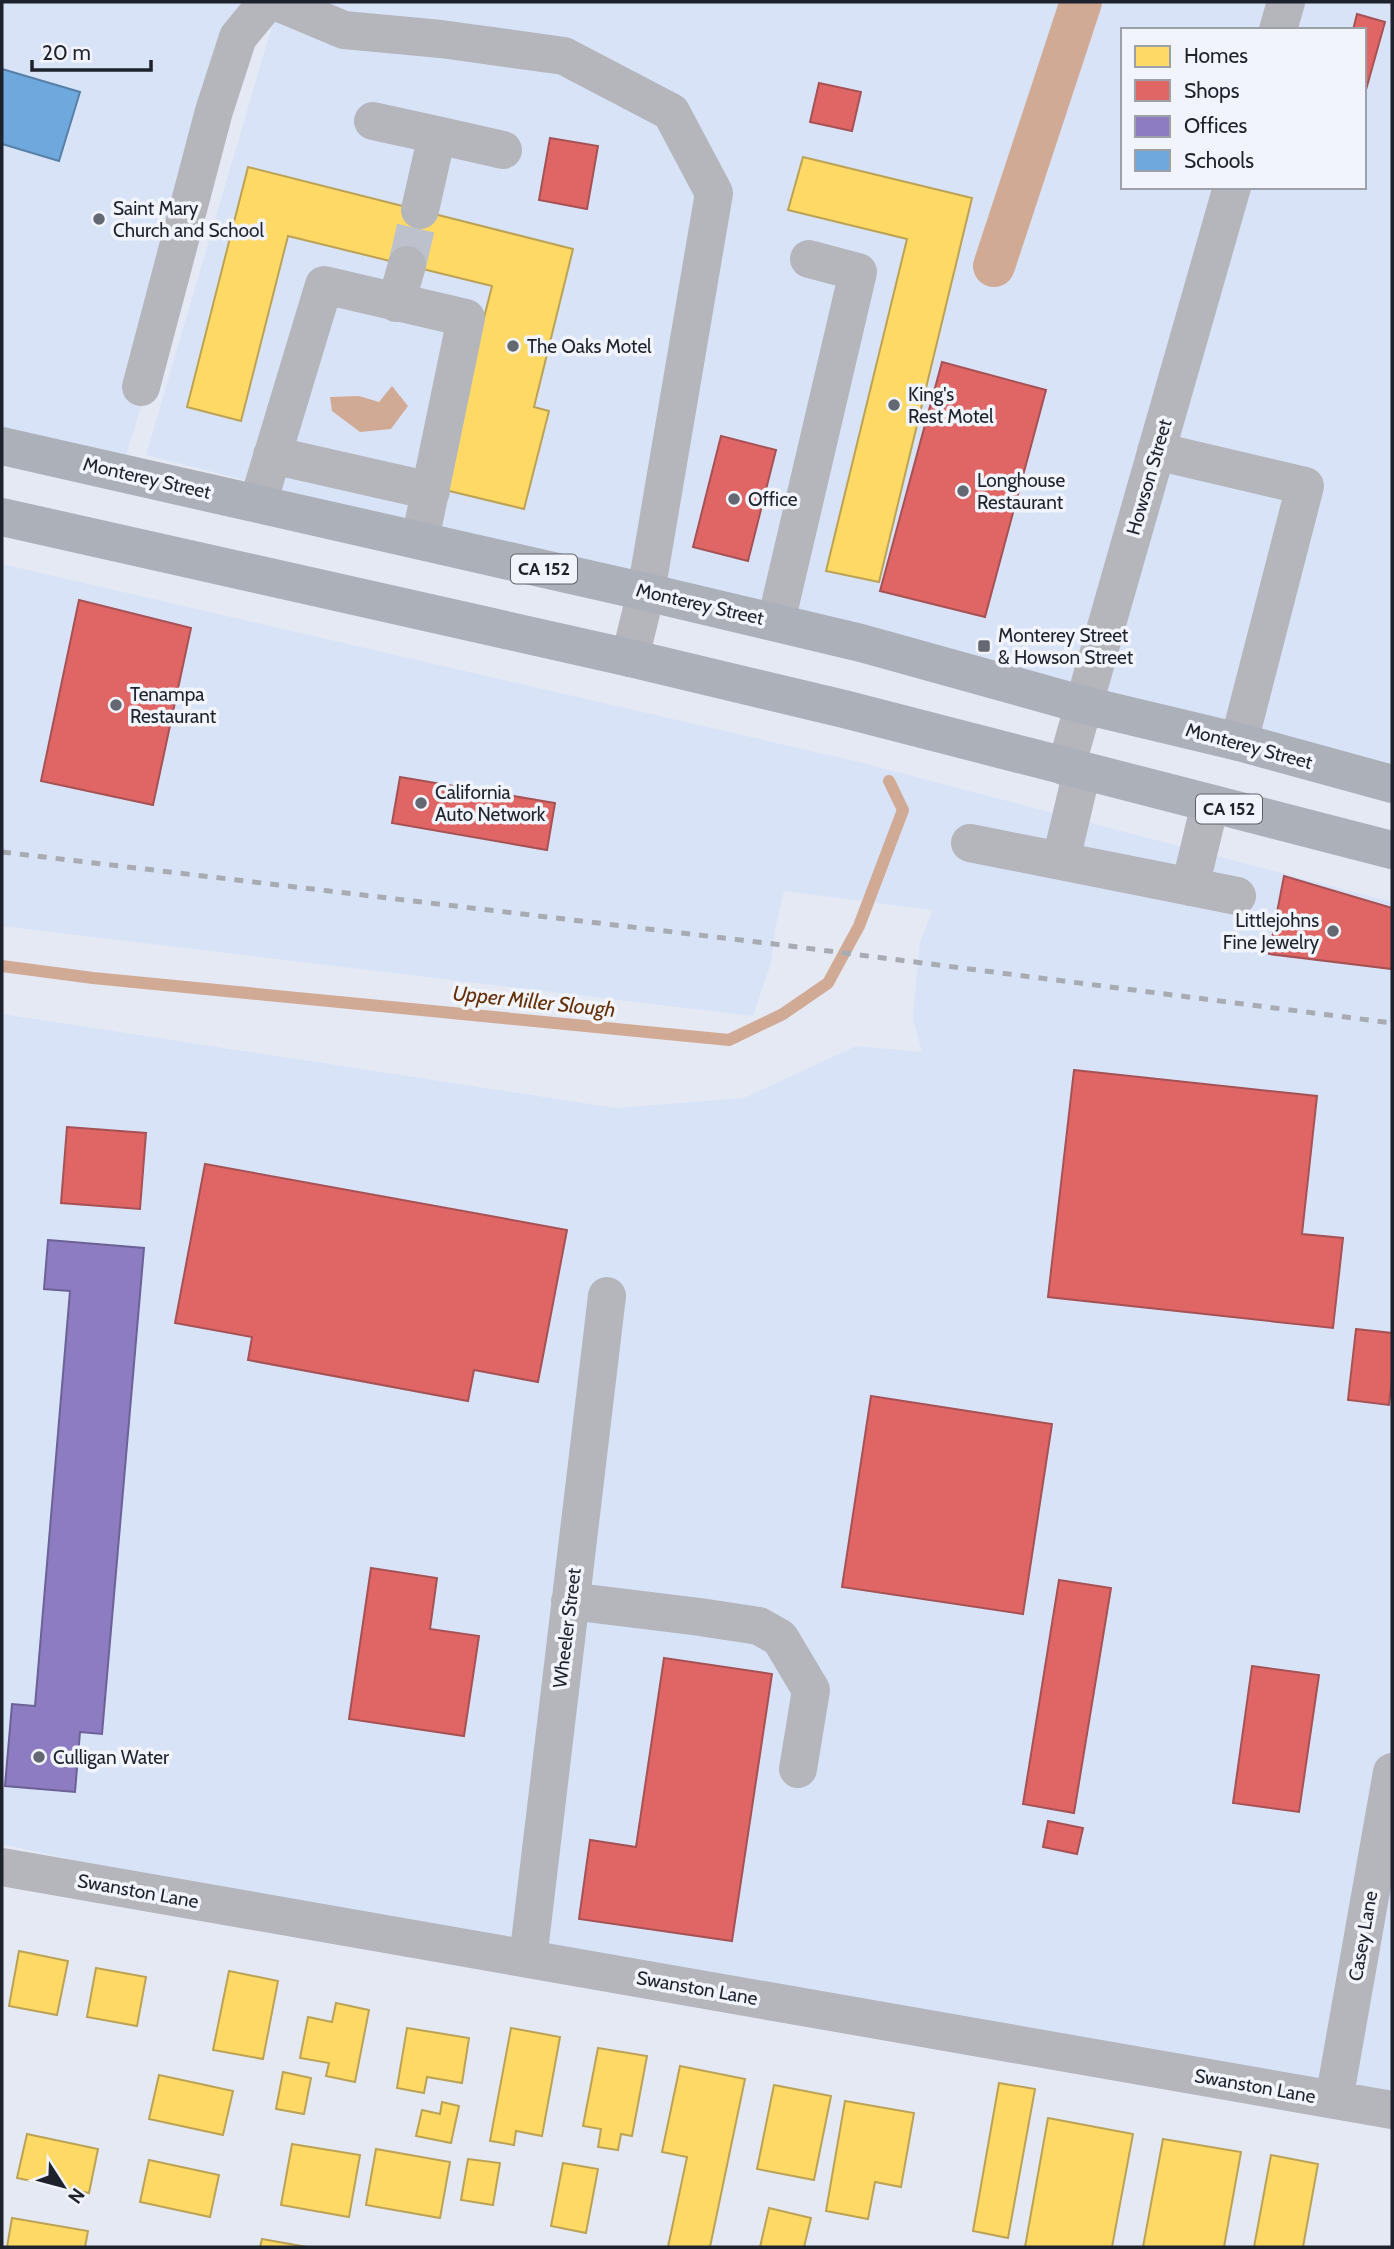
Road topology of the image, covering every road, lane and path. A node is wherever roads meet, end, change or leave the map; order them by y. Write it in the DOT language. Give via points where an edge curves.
graph roads {
  1 [pos="267,2"];
  2 [pos="277,2"];
  3 [pos="1286,2"];
  4 [pos="1279,28"];
  5 [pos="373,121"];
  6 [pos="437,135"];
  7 [pos="503,150"];
  8 [pos="1231,189"];
  9 [pos="420,210"];
  10 [pos="809,258"];
  11 [pos="407,265"];
  12 [pos="396,303"];
  13 [pos="141,387"];
  14 [pos="2,446"];
  15 [pos="1156,451"];
  16 [pos="272,455"];
  17 [pos="431,491"];
  18 [pos="258,503"];
  19 [pos="2,517"];
  20 [pos="420,541"];
  21 [pos="646,592"];
  22 [pos="776,622"];
  23 [pos="630,659"];
  24 [pos="1084,705"];
  25 [pos="1239,743"];
  26 [pos="1074,769"];
  27 [pos="1392,784"];
  28 [pos="1210,804"];
  29 [pos="970,843"];
  30 [pos="1392,850"];
  31 [pos="1061,860"];
  32 [pos="1190,887"];
  33 [pos="1237,896"];
  34 [pos="607,1296"];
  35 [pos="570,1601"];
  36 [pos="798,1769"];
  37 [pos="1392,1772"];
  38 [pos="2,1867"];
  39 [pos="528,1959"];
  40 [pos="1334,2100"];
  41 [pos="1392,2109"];
  1 -- 13 [label="street" via="238,37"];
  2 -- 21 [label="street" via="344,30 564,56 671,112 714,193"];
  3 -- 4 [label="street"];
  5 -- 6 [label="street"];
  6 -- 7 [label="street"];
  6 -- 9 [label="street"];
  8 -- 15 [label="street, Howson Street"];
  10 -- 22 [label="street" via="858,272"];
  11 -- 12 [label="street"];
  12 -- 16 [label="street" via="324,285"];
  12 -- 17 [label="street" via="467,318"];
  14 -- 18 [label="main road, Monterey Street / CA 152"];
  15 -- 24 [label="street, Howson Street"];
  15 -- 25 [label="street" via="1305,486"];
  16 -- 17 [label="street"];
  16 -- 18 [label="street"];
  17 -- 20 [label="street"];
  18 -- 20 [label="main road, Monterey Street / CA 152"];
  19 -- 23 [label="main road, CA 152"];
  20 -- 21 [label="main road, Monterey Street / CA 152"];
  21 -- 22 [label="main road, Monterey Street / CA 152"];
  21 -- 23 [label="street"];
  22 -- 24 [label="main road, Monterey Street / CA 152"];
  23 -- 26 [label="main road, CA 152"];
  24 -- 25 [label="main road, Monterey Street / CA 152"];
  24 -- 26 [label="street, Howson Street"];
  25 -- 27 [label="main road, Monterey Street / CA 152"];
  26 -- 28 [label="main road, CA 152"];
  26 -- 31 [label="street, Howson Street"];
  28 -- 30 [label="main road, CA 152"];
  28 -- 32 [label="street"];
  29 -- 31 [label="street"];
  31 -- 32 [label="street"];
  32 -- 33 [label="street"];
  34 -- 35 [label="street, Wheeler Street"];
  35 -- 36 [label="street" via="759,1626 780,1638 811,1690"];
  35 -- 39 [label="street, Wheeler Street"];
  37 -- 40 [label="street, Casey Lane"];
  38 -- 39 [label="street, Swanston Lane"];
  39 -- 40 [label="street, Swanston Lane"];
  40 -- 41 [label="street, Swanston Lane"];
}
